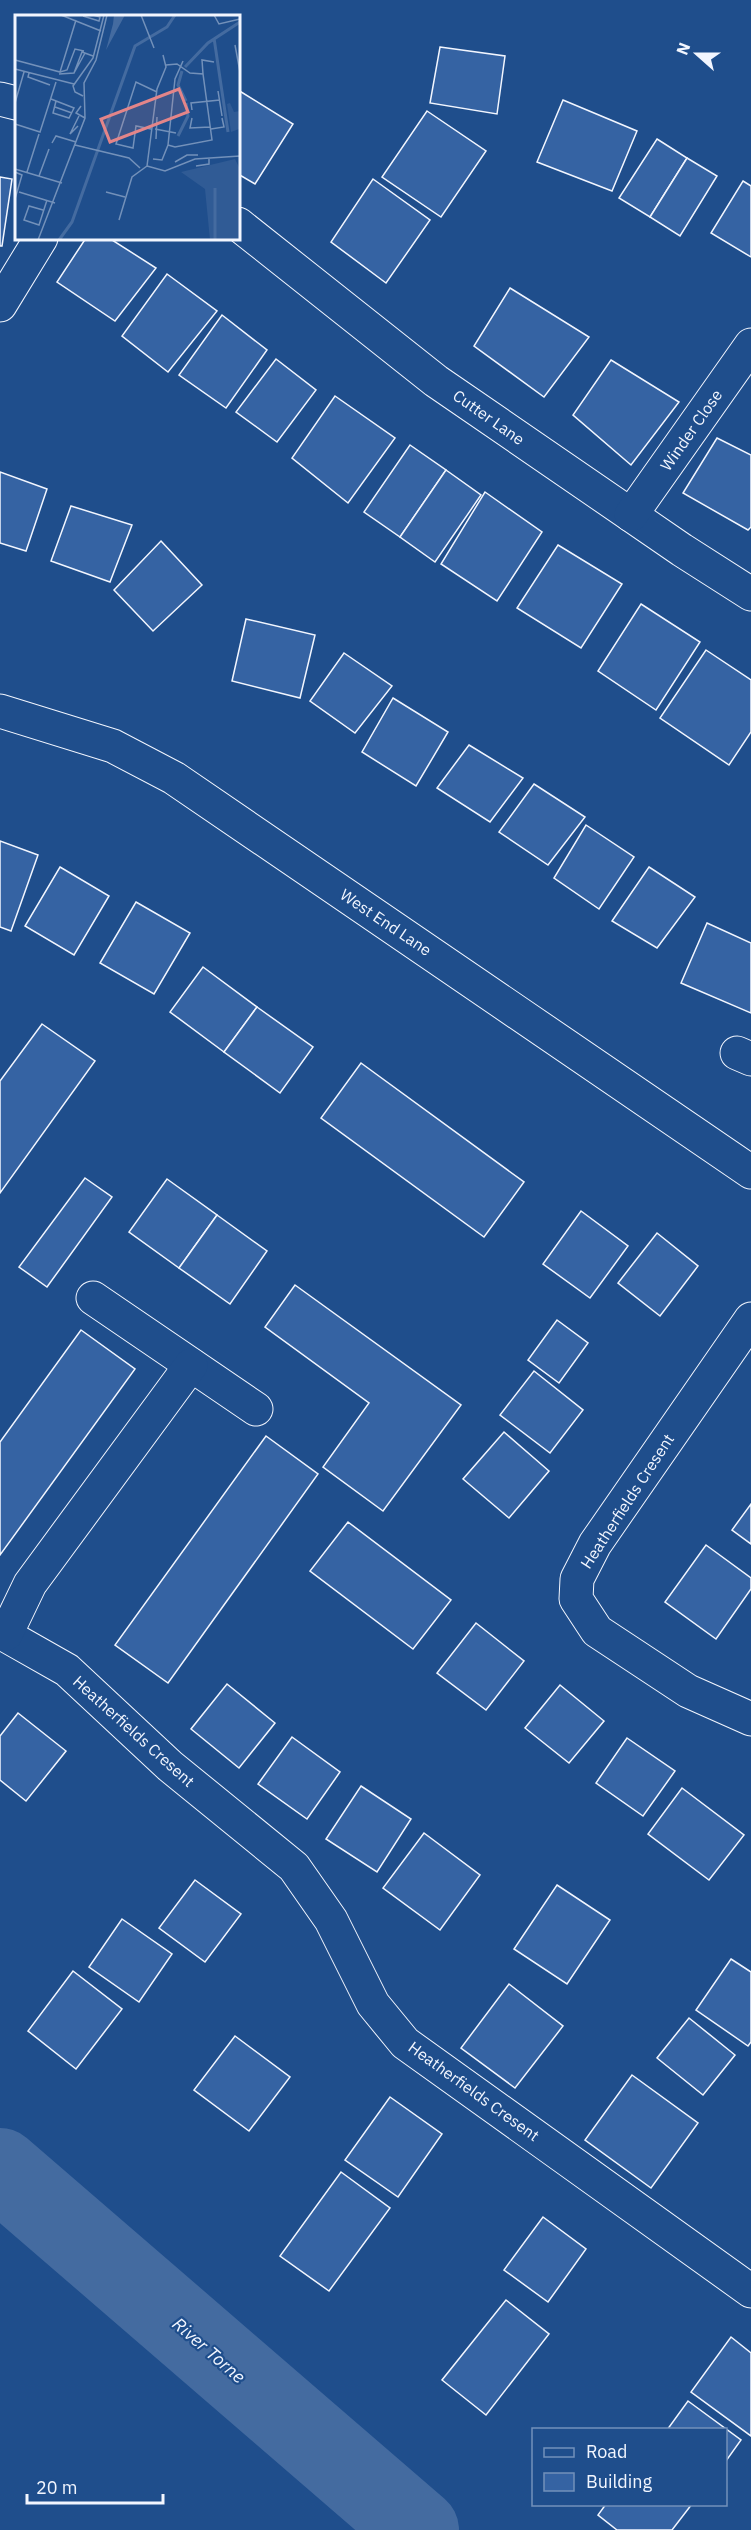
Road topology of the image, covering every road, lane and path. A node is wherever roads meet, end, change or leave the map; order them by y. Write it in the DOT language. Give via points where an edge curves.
graph roads {
  1 [pos="0,99"];
  2 [pos="15,103"];
  3 [pos="240,226"];
  4 [pos="40,240"];
  5 [pos="0,305"];
  6 [pos="751,345"];
  7 [pos="631,515"];
  8 [pos="751,594"];
  9 [pos="0,711"];
  10 [pos="751,1172"];
  11 [pos="93,1298"];
  12 [pos="751,1318"];
  13 [pos="191,1365"];
  14 [pos="256,1409"];
  15 [pos="3,1633"];
  16 [pos="751,1719"];
  17 [pos="751,2291"];
  1 -- 2 [label="street"];
  3 -- 7 [label="street, Cutter Lane" via="436,381"];
  4 -- 5 [label="street"];
  6 -- 7 [label="street, Winder Close"];
  7 -- 8 [label="street, Cutter Lane"];
  9 -- 10 [label="street, West End Lane" via="113,746 174,778"];
  11 -- 13 [label="street"];
  12 -- 16 [label="street, Heatherfields Cresent" via="595,1544 577,1578 576,1599 597,1631 688,1691"];
  13 -- 14 [label="street"];
  13 -- 15 [label="street, Heatherfields Cresent" via="30,1584"];
  15 -- 17 [label="street, Heatherfields Cresent" via="67,1670 170,1766 294,1868 331,1920 373,2004 405,2043"];
}
